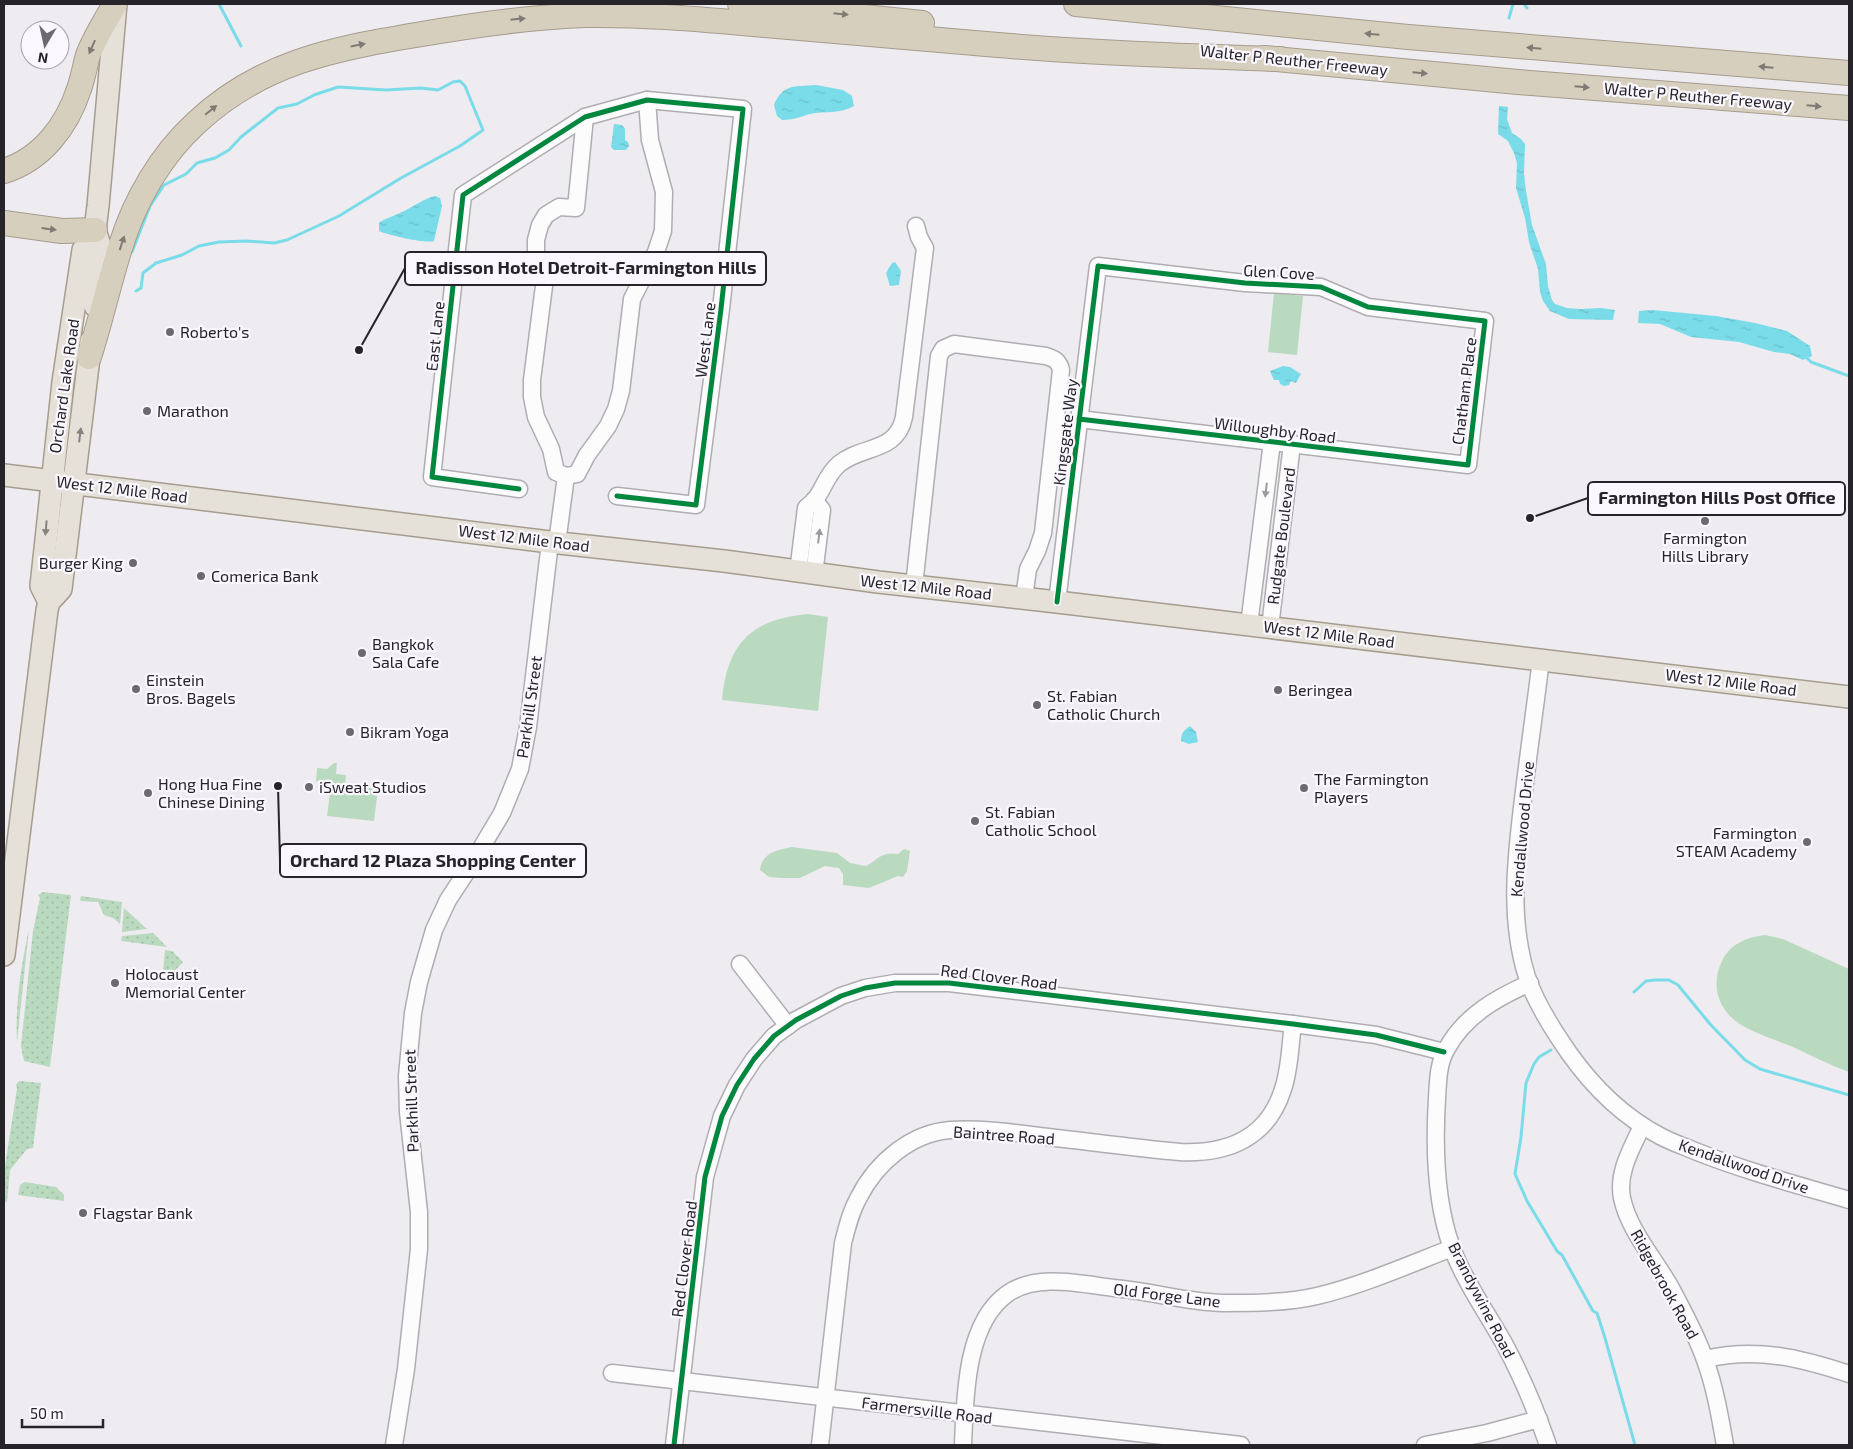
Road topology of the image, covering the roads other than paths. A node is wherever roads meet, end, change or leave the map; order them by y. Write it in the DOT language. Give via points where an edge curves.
graph roads {
  1 [pos="116,4"];
  2 [pos="740,4"];
  3 [pos="1076,4"];
  4 [pos="1189,4"];
  5 [pos="1267,24"];
  6 [pos="1280,59"];
  7 [pos="1849,73"];
  8 [pos="648,100"];
  9 [pos="615,108"];
  10 [pos="1849,108"];
  11 [pos="586,117"];
  12 [pos="4,171"];
  13 [pos="4,223"];
  14 [pos="916,226"];
  15 [pos="95,230"];
  16 [pos="1098,266"];
  17 [pos="1485,321"];
  18 [pos="89,357"];
  19 [pos="1079,419"];
  20 [pos="1272,442"];
  21 [pos="1292,444"];
  22 [pos="1468,465"];
  23 [pos="4,475"];
  24 [pos="566,476"];
  25 [pos="51,480"];
  26 [pos="73,483"];
  27 [pos="519,489"];
  28 [pos="617,496"];
  29 [pos="554,542"];
  30 [pos="806,573"];
  31 [pos="914,586"];
  32 [pos="1024,598"];
  33 [pos="49,602"];
  34 [pos="1058,602"];
  35 [pos="1249,625"];
  36 [pos="1270,627"];
  37 [pos="1541,659"];
  38 [pos="1849,697"];
  39 [pos="4,956"];
  40 [pos="740,964"];
  41 [pos="1530,983"];
  42 [pos="1293,1024"];
  43 [pos="788,1026"];
  44 [pos="1444,1052"];
  45 [pos="1642,1126"];
  46 [pos="1849,1200"];
  47 [pos="1452,1248"];
  48 [pos="1705,1359"];
  49 [pos="612,1373"];
  50 [pos="1849,1374"];
  51 [pos="682,1381"];
  52 [pos="825,1398"];
  53 [pos="964,1414"];
  54 [pos="1539,1419"];
  55 [pos="394,1445"];
  56 [pos="674,1445"];
  57 [pos="820,1445"];
  58 [pos="962,1445"];
  59 [pos="1241,1445"];
  60 [pos="1424,1445"];
  61 [pos="1548,1445"];
  62 [pos="1725,1445"];
  1 -- 12 [label="highway, one-way" via="94,42 72,108 62,127 43,148 18,167"];
  1 -- 15 [label="main road, Orchard Lake Road"];
  2 -- 6 [label="highway, Walter P Reuther Freeway, one-way"];
  3 -- 5 [label="highway, Walter P Reuther Freeway"];
  4 -- 5 [label="highway"];
  7 -- 5 [label="highway, Walter P Reuther Freeway, one-way"];
  6 -- 10 [label="highway, Walter P Reuther Freeway, one-way"];
  18 -- 6 [label="highway, one-way" via="122,242 142,195 171,150 194,124 228,96 270,72 318,54 489,23 589,15 665,17 1056,50"];
  8 -- 9 [label="street, West Lane"];
  8 -- 24 [label="street" via="650,140 664,192 663,231 632,299 616,409 577,474"];
  8 -- 28 [label="street, West Lane" via="744,109 696,505"];
  9 -- 11 [label="street, East Lane"];
  11 -- 24 [label="street" via="576,208 559,207 546,215 536,240 536,259 545,278 532,398 556,472"];
  11 -- 27 [label="street, East Lane" via="464,195 432,477"];
  13 -- 15 [label="highway, one-way" via="62,231"];
  14 -- 30 [label="street" via="925,248 901,431 888,442 840,464 806,508"];
  15 -- 18 [label="main road, Orchard Lake Road" via="103,254"];
  15 -- 25 [label="main road, Orchard Lake Road" via="82,250"];
  16 -- 17 [label="street, Glen Cove" via="1245,283 1320,286 1368,307"];
  16 -- 19 [label="street, Kingsgate Way"];
  17 -- 22 [label="street, Chatham Place"];
  26 -- 18 [label="main road, Orchard Lake Road, one-way"];
  19 -- 20 [label="street, Willoughby Road"];
  19 -- 34 [label="street, Kingsgate Way"];
  20 -- 21 [label="street, Willoughby Road"];
  20 -- 35 [label="street, Rudgate Boulevard, one-way"];
  21 -- 22 [label="street, Willoughby Road"];
  21 -- 36 [label="street, Rudgate Boulevard"];
  23 -- 25 [label="main road, West 12 Mile Road"];
  24 -- 29 [label="street, Parkhill Street"];
  25 -- 26 [label="main road, West 12 Mile Road"];
  25 -- 33 [label="main road, Orchard Lake Road, one-way" via="40,586"];
  26 -- 29 [label="main road, West 12 Mile Road"];
  26 -- 33 [label="main road, Orchard Lake Road" via="61,589"];
  29 -- 30 [label="main road, West 12 Mile Road"];
  29 -- 55 [label="street, Parkhill Street" via="520,769 502,813 448,900 434,930 412,1013 408,1112 419,1212 419,1249"];
  30 -- 31 [label="main road, West 12 Mile Road"];
  31 -- 32 [label="main road, West 12 Mile Road"];
  31 -- 32 [label="street" via="938,356 943,349 954,344 1046,356 1056,359 1062,370 1043,533 1028,569"];
  32 -- 34 [label="main road, West 12 Mile Road"];
  33 -- 39 [label="main road, Orchard Lake Road"];
  34 -- 35 [label="main road, West 12 Mile Road"];
  35 -- 36 [label="main road, West 12 Mile Road"];
  36 -- 37 [label="main road, West 12 Mile Road"];
  37 -- 38 [label="main road, West 12 Mile Road"];
  37 -- 41 [label="street, Kendallwood Drive" via="1515,882 1516,918"];
  40 -- 43 [label="street"];
  41 -- 44 [label="street, Brandywine Road" via="1482,1009 1464,1024"];
  41 -- 45 [label="street, Kendallwood Drive" via="1543,1012 1578,1065 1600,1090"];
  42 -- 43 [label="street, Red Clover Road" via="927,982 865,988 841,996"];
  42 -- 44 [label="street, Red Clover Road" via="1376,1036"];
  42 -- 52 [label="street, Baintree Road" via="1287,1075 1277,1107 1252,1136 1236,1144 1200,1153 1007,1132 948,1130 907,1144 891,1156 859,1196 848,1222"];
  43 -- 51 [label="street, Red Clover Road" via="759,1053 737,1085 722,1116 713,1146 705,1177"];
  44 -- 47 [label="street, Brandywine Road" via="1438,1078 1436,1151 1442,1213"];
  45 -- 46 [label="street, Kendallwood Drive" via="1721,1162"];
  45 -- 48 [label="street, Ridgebrook Road" via="1627,1157 1621,1179 1622,1197 1627,1215 1674,1293"];
  47 -- 53 [label="street, Old Forge Lane" via="1357,1285 1287,1300 1221,1303 1079,1284 1041,1282 1018,1287 1005,1295 980,1330 972,1351"];
  47 -- 54 [label="street, Brandywine Road" via="1524,1383"];
  48 -- 50 [label="street" via="1726,1354 1790,1356"];
  48 -- 62 [label="street, Ridgebrook Road"];
  49 -- 51 [label="street, Farmersville Road"];
  51 -- 52 [label="street, Farmersville Road"];
  51 -- 56 [label="street, Red Clover Road"];
  52 -- 53 [label="street, Farmersville Road"];
  52 -- 57 [label="street, Baintree Road"];
  53 -- 58 [label="street, Old Forge Lane"];
  53 -- 59 [label="street, Farmersville Road"];
  54 -- 60 [label="street"];
  54 -- 61 [label="street, Brandywine Road"];
}
